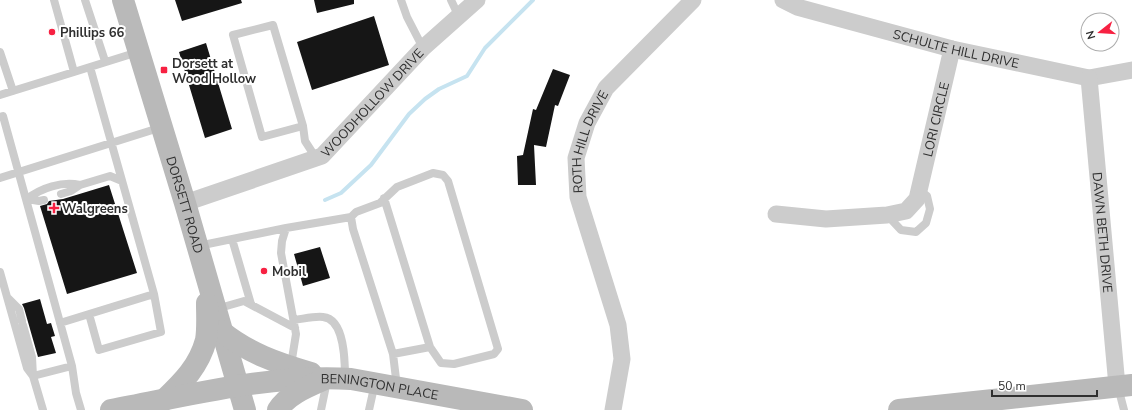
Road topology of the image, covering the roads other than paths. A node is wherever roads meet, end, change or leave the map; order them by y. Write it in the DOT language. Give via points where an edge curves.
graph roads {
  1 [pos="54,0"];
  2 [pos="85,0"];
  3 [pos="123,0"];
  4 [pos="401,0"];
  5 [pos="451,0"];
  6 [pos="477,0"];
  7 [pos="693,0"];
  8 [pos="782,0"];
  9 [pos="458,16"];
  10 [pos="423,48"];
  11 [pos="952,49"];
  12 [pos="138,51"];
  13 [pos="0,52"];
  14 [pos="105,61"];
  15 [pos="90,66"];
  16 [pos="1132,70"];
  17 [pos="74,72"];
  18 [pos="1089,78"];
  19 [pos="13,91"];
  20 [pos="0,95"];
  21 [pos="0,117"];
  22 [pos="303,126"];
  23 [pos="162,127"];
  24 [pos="112,143"];
  25 [pos="316,158"];
  26 [pos="19,172"];
  27 [pos="0,178"];
  28 [pos="122,181"];
  29 [pos="80,185"];
  30 [pos="919,190"];
  31 [pos="61,194"];
  32 [pos="384,198"];
  33 [pos="27,199"];
  34 [pos="44,200"];
  35 [pos="185,203"];
  36 [pos="776,214"];
  37 [pos="887,215"];
  38 [pos="351,217"];
  39 [pos="286,228"];
  40 [pos="232,239"];
  41 [pos="197,246"];
  42 [pos="0,272"];
  43 [pos="208,284"];
  44 [pos="154,294"];
  45 [pos="7,298"];
  46 [pos="251,304"];
  47 [pos="215,309"];
  48 [pos="89,314"];
  49 [pos="60,322"];
  50 [pos="295,324"];
  51 [pos="221,331"];
  52 [pos="430,347"];
  53 [pos="393,354"];
  54 [pos="72,366"];
  55 [pos="290,367"];
  56 [pos="32,376"];
  57 [pos="336,378"];
  58 [pos="375,383"];
  59 [pos="1125,385"];
  60 [pos="237,386"];
  61 [pos="397,387"];
  62 [pos="164,400"];
  63 [pos="43,410"];
  64 [pos="81,410"];
  65 [pos="111,410"];
  66 [pos="200,410"];
  67 [pos="244,410"];
  68 [pos="278,410"];
  69 [pos="321,410"];
  70 [pos="369,410"];
  71 [pos="522,410"];
  72 [pos="613,410"];
  73 [pos="899,410"];
  74 [pos="1124,410"];
  1 -- 17 [label="lane"];
  2 -- 14 [label="lane"];
  3 -- 12 [label="main road, DORSETT ROAD"];
  4 -- 10 [label="lane"];
  5 -- 9 [label="lane"];
  6 -- 9 [label="street, WOODHOLLOW DRIVE"];
  7 -- 72 [label="street, ROTH HILL DRIVE" via="606,88 587,123 576,158 578,197 618,325 622,359"];
  8 -- 11 [label="street, SCHULTE HILL DRIVE" via="797,7"];
  9 -- 10 [label="street, WOODHOLLOW DRIVE"];
  10 -- 25 [label="street, WOODHOLLOW DRIVE" via="322,156"];
  11 -- 18 [label="street, SCHULTE HILL DRIVE"];
  11 -- 30 [label="street, LORI CIRCLE"];
  12 -- 14 [label="lane"];
  12 -- 23 [label="main road, DORSETT ROAD"];
  13 -- 19 [label="lane"];
  14 -- 15 [label="lane"];
  15 -- 17 [label="lane"];
  15 -- 24 [label="lane"];
  16 -- 18 [label="street, SCHULTE HILL DRIVE"];
  17 -- 19 [label="lane"];
  18 -- 59 [label="street, DAWN BETH DRIVE"];
  19 -- 20 [label="lane"];
  21 -- 26 [label="lane" via="3,116"];
  22 -- 22 [label="lane" via="262,137 233,35 273,25"];
  22 -- 25 [label="lane" via="305,141"];
  23 -- 24 [label="lane"];
  23 -- 35 [label="main road, DORSETT ROAD"];
  24 -- 26 [label="lane"];
  24 -- 28 [label="lane"];
  25 -- 35 [label="street, WOODHOLLOW DRIVE"];
  26 -- 27 [label="lane"];
  26 -- 33 [label="lane"];
  28 -- 29 [label="lane" via="110,176"];
  28 -- 44 [label="lane"];
  29 -- 31 [label="lane"];
  29 -- 33 [label="lane" via="68,183 36,192"];
  30 -- 37 [label="street, LORI CIRCLE" via="917,199 906,211"];
  30 -- 37 [label="lane" via="927,196 930,209 926,223 916,232 901,230"];
  32 -- 38 [label="lane" via="380,203 356,212"];
  32 -- 52 [label="lane"];
  32 -- 52 [label="lane" via="397,187 433,173 443,175 448,181 498,349 494,354 454,364 441,363"];
  33 -- 34 [label="lane"];
  33 -- 49 [label="lane"];
  35 -- 41 [label="main road, DORSETT ROAD"];
  36 -- 37 [label="street, LORI CIRCLE" via="826,219"];
  38 -- 39 [label="lane"];
  38 -- 53 [label="lane"];
  39 -- 40 [label="lane"];
  39 -- 50 [label="lane" via="281,253"];
  40 -- 41 [label="lane"];
  40 -- 46 [label="lane"];
  41 -- 43 [label="main road, DORSETT ROAD"];
  42 -- 45 [label="lane"];
  43 -- 47 [label="main road, DORSETT ROAD"];
  43 -- 62 [label="main road" via="206,339 197,364"];
  44 -- 48 [label="lane"];
  44 -- 48 [label="lane" via="161,332 99,350"];
  45 -- 56 [label="lane" via="26,368"];
  45 -- 56 [label="lane" via="19,309 32,357"];
  46 -- 47 [label="lane" via="240,301"];
  46 -- 50 [label="lane"];
  47 -- 51 [label="main road, DORSETT ROAD"];
  48 -- 49 [label="lane"];
  49 -- 54 [label="lane"];
  50 -- 55 [label="lane"];
  50 -- 57 [label="lane" via="324,317 332,320 338,328 344,350"];
  51 -- 55 [label="main road" via="238,345"];
  51 -- 60 [label="main road, DORSETT ROAD"];
  52 -- 53 [label="lane"];
  53 -- 61 [label="lane"];
  54 -- 56 [label="lane"];
  54 -- 64 [label="lane"];
  55 -- 57 [label="main road"];
  56 -- 63 [label="lane"];
  57 -- 58 [label="main road, BENINGTON PLACE"];
  57 -- 60 [label="main road, BENINGTON PLACE" via="294,378"];
  57 -- 68 [label="main road" via="298,392 281,404"];
  57 -- 69 [label="lane"];
  58 -- 61 [label="main road, BENINGTON PLACE"];
  58 -- 70 [label="lane"];
  59 -- 73 [label="main road"];
  59 -- 74 [label="lane"];
  60 -- 62 [label="main road, BENINGTON PLACE"];
  60 -- 67 [label="main road, DORSETT ROAD"];
  61 -- 71 [label="main road, BENINGTON PLACE" via="455,401"];
  62 -- 65 [label="main road, BENINGTON PLACE"];
  62 -- 66 [label="main road"];
}
